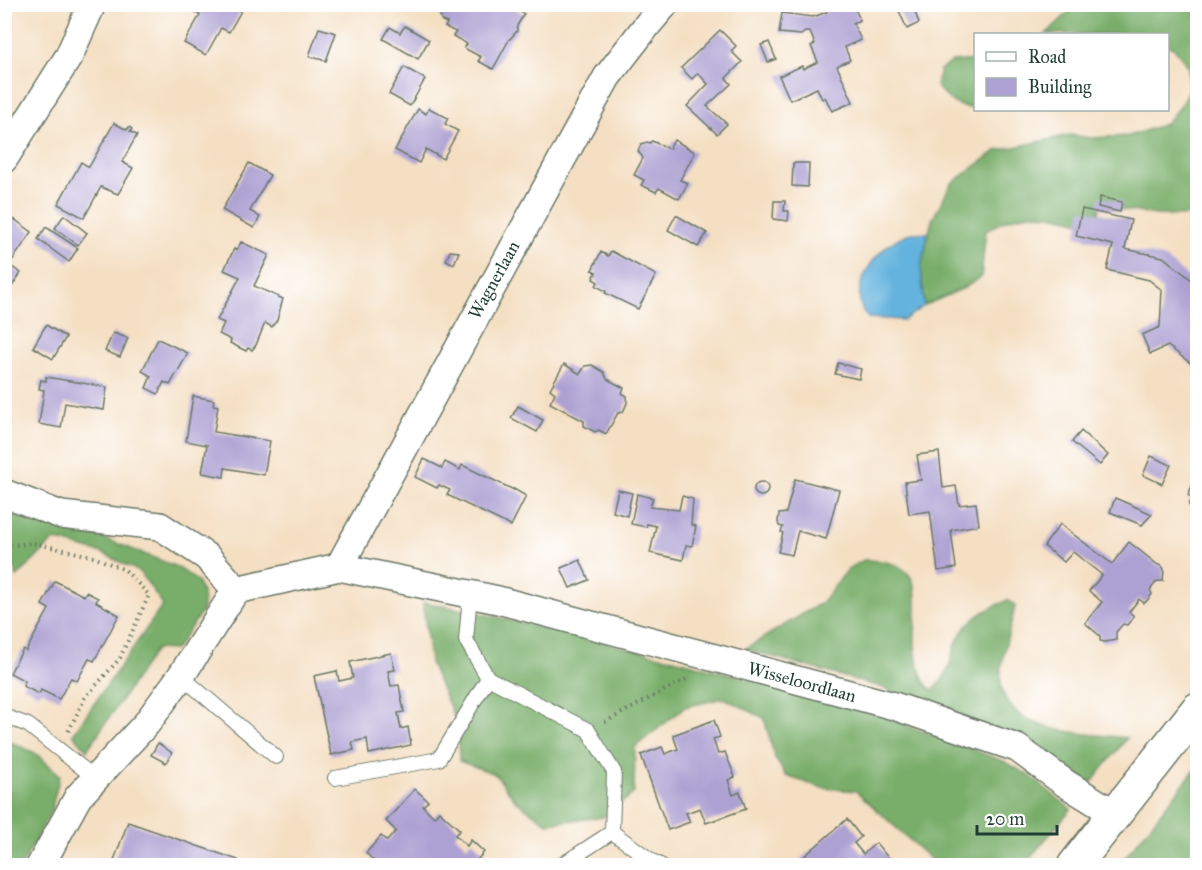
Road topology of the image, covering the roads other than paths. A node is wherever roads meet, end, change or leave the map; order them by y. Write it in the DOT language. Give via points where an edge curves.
graph roads {
  1 [pos="92,4"];
  2 [pos="665,4"];
  3 [pos="4,159"];
  4 [pos="4,493"];
  5 [pos="339,567"];
  6 [pos="236,590"];
  7 [pos="470,595"];
  8 [pos="181,676"];
  9 [pos="488,678"];
  10 [pos="1197,709"];
  11 [pos="4,716"];
  12 [pos="276,757"];
  13 [pos="95,778"];
  14 [pos="335,778"];
  15 [pos="1115,814"];
  16 [pos="612,832"];
  17 [pos="40,866"];
  18 [pos="560,866"];
  19 [pos="662,866"];
  20 [pos="1074,866"];
  1 -- 3 [label="street" via="69,56"];
  2 -- 5 [label="street, Wagnerlaan" via="607,77"];
  4 -- 6 [label="street" via="61,515 160,526 207,557"];
  5 -- 6 [label="street, Wisseloordlaan"];
  5 -- 7 [label="street, Wisseloordlaan"];
  6 -- 8 [label="street"];
  7 -- 9 [label="lane" via="466,640"];
  7 -- 15 [label="street, Wisseloordlaan" via="894,706 1017,748"];
  8 -- 12 [label="lane"];
  8 -- 13 [label="street" via="147,723"];
  9 -- 14 [label="lane" via="439,759"];
  9 -- 16 [label="lane" via="588,730 614,772"];
  10 -- 15 [label="street"];
  11 -- 13 [label="lane" via="28,725"];
  13 -- 17 [label="street" via="78,797"];
  15 -- 20 [label="street"];
  16 -- 18 [label="lane"];
  16 -- 19 [label="lane"];
}
